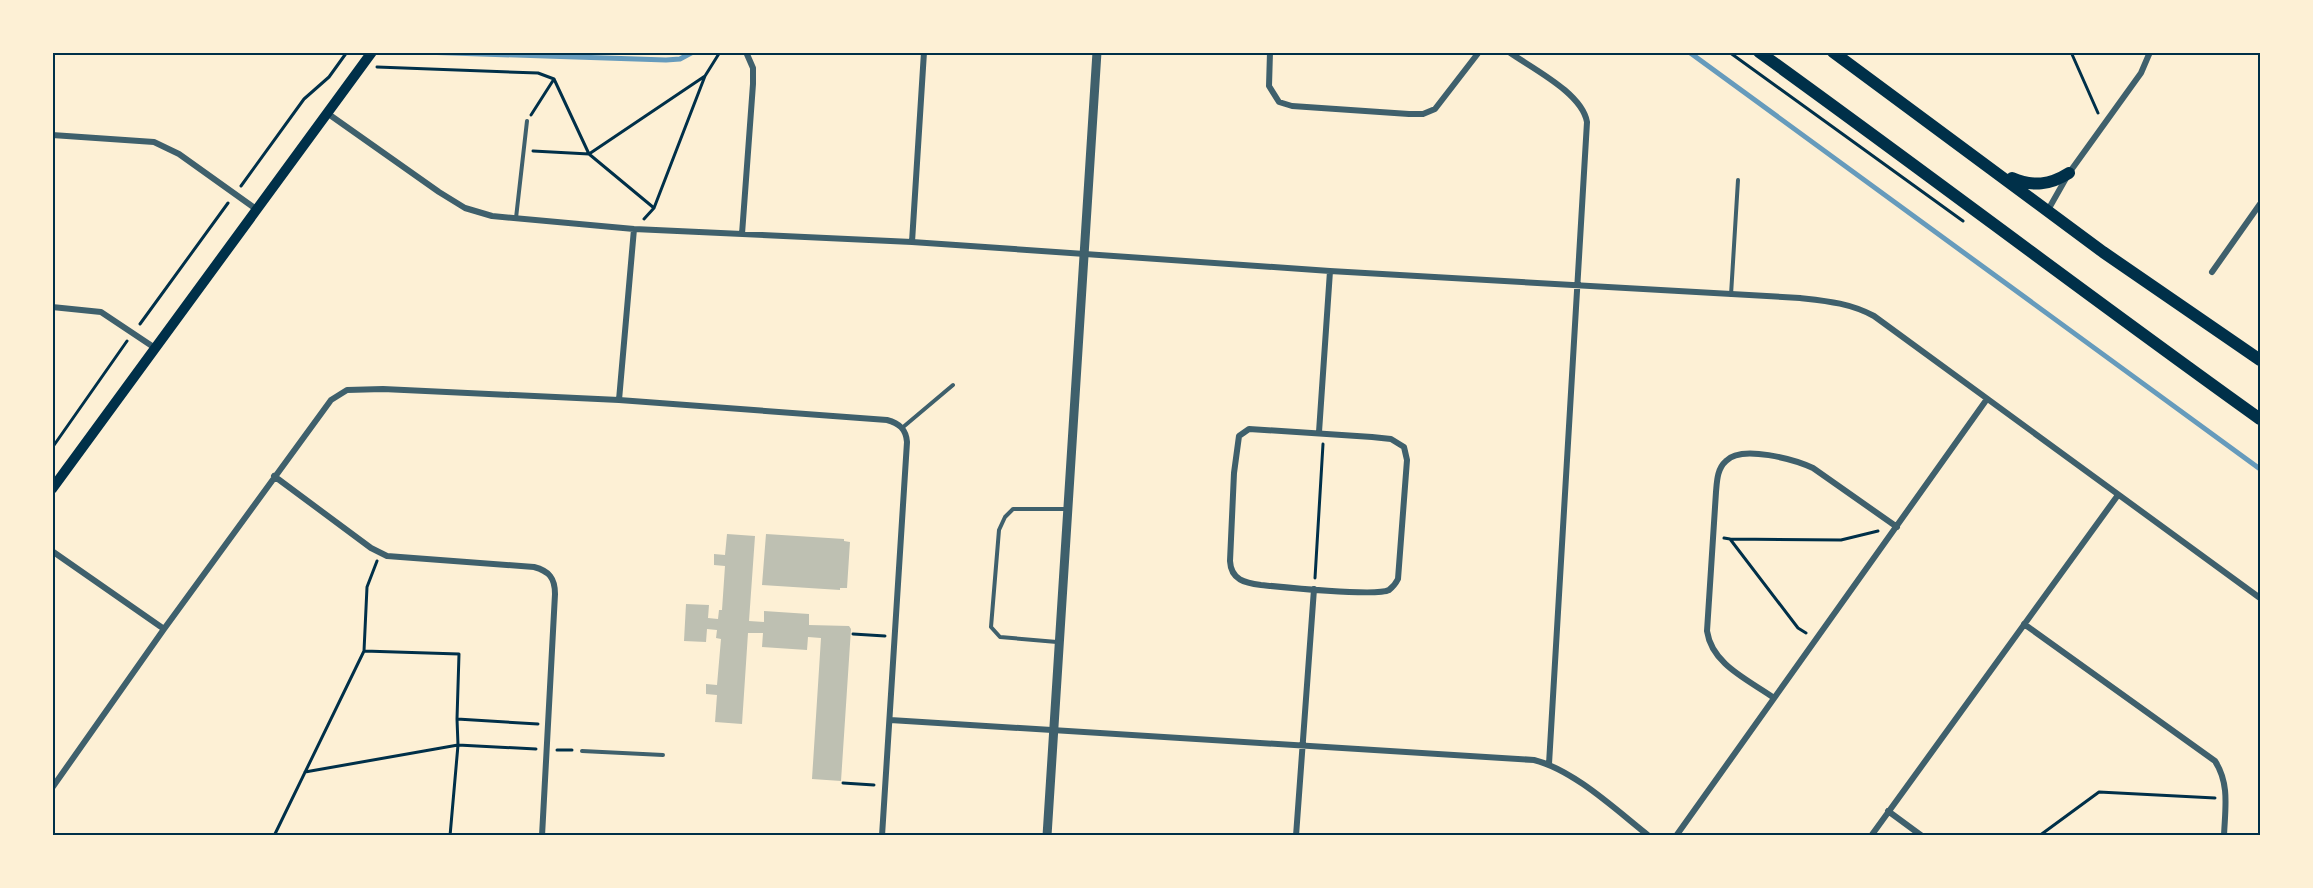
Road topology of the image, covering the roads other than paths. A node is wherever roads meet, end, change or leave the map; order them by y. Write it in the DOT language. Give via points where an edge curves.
graph roads {
  1 [pos="372,52"];
  2 [pos="746,52"];
  3 [pos="924,52"];
  4 [pos="1096,52"];
  5 [pos="1270,52"];
  6 [pos="1479,52"];
  7 [pos="1509,52"];
  8 [pos="1759,52"];
  9 [pos="1833,52"];
  10 [pos="2150,52"];
  11 [pos="327,112"];
  12 [pos="527,121"];
  13 [pos="52,135"];
  14 [pos="1967,151"];
  15 [pos="2069,173"];
  16 [pos="1738,180"];
  17 [pos="2260,204"];
  18 [pos="256,209"];
  19 [pos="2048,210"];
  20 [pos="516,218"];
  21 [pos="634,229"];
  22 [pos="742,234"];
  23 [pos="912,242"];
  24 [pos="1083,254"];
  25 [pos="1330,271"];
  26 [pos="2212,272"];
  27 [pos="1578,284"];
  28 [pos="1731,295"];
  29 [pos="52,307"];
  30 [pos="155,348"];
  31 [pos="2260,360"];
  32 [pos="953,385"];
  33 [pos="1987,399"];
  34 [pos="619,400"];
  35 [pos="2260,419"];
  36 [pos="903,428"];
  37 [pos="1319,432"];
  38 [pos="274,476"];
  39 [pos="52,489"];
  40 [pos="2118,495"];
  41 [pos="1067,509"];
  42 [pos="1897,527"];
  43 [pos="52,551"];
  44 [pos="1314,589"];
  45 [pos="2260,598"];
  46 [pos="2024,624"];
  47 [pos="164,629"];
  48 [pos="1059,642"];
  49 [pos="1774,698"];
  50 [pos="890,720"];
  51 [pos="1053,730"];
  52 [pos="1302,746"];
  53 [pos="582,751"];
  54 [pos="663,755"];
  55 [pos="1550,764"];
  56 [pos="52,788"];
  57 [pos="1888,811"];
  58 [pos="542,836"];
  59 [pos="882,836"];
  60 [pos="1047,836"];
  61 [pos="1296,836"];
  62 [pos="1649,836"];
  63 [pos="1676,836"];
  64 [pos="1871,836"];
  65 [pos="1922,836"];
  66 [pos="2224,836"];
  1 -- 11 [label="main road"];
  2 -- 22 [label="street" via="753,68 753,84"];
  3 -- 23 [label="street"];
  4 -- 24 [label="street"];
  5 -- 6 [label="street" via="1269,86 1279,102 1417,114 1429,112 1441,103"];
  7 -- 27 [label="street" via="1570,94 1586,112"];
  8 -- 35 [label="main road"];
  9 -- 14 [label="main road"];
  10 -- 15 [label="street" via="2142,73"];
  11 -- 18 [label="main road"];
  11 -- 20 [label="street" via="465,207 492,216"];
  12 -- 20 [label="lane"];
  13 -- 18 [label="street" via="154,142 179,154"];
  14 -- 15 [label="main road" via="2029,184 2048,183"];
  14 -- 19 [label="main road"];
  15 -- 19 [label="street"];
  16 -- 28 [label="lane"];
  17 -- 26 [label="street"];
  18 -- 30 [label="main road"];
  19 -- 31 [label="main road"];
  20 -- 21 [label="street"];
  21 -- 22 [label="street"];
  21 -- 34 [label="street"];
  22 -- 23 [label="street"];
  23 -- 24 [label="street"];
  24 -- 25 [label="street"];
  24 -- 41 [label="street"];
  25 -- 27 [label="street"];
  25 -- 37 [label="street"];
  27 -- 28 [label="street"];
  27 -- 55 [label="street"];
  28 -- 33 [label="street" via="1832,301 1862,310"];
  29 -- 30 [label="street" via="101,312"];
  30 -- 39 [label="main road"];
  32 -- 36 [label="lane"];
  33 -- 40 [label="street"];
  33 -- 42 [label="street"];
  34 -- 36 [label="street" via="887,420"];
  34 -- 38 [label="street" via="347,390 332,400"];
  36 -- 50 [label="street" via="908,442"];
  37 -- 44 [label="street" via="1249,429 1239,436 1230,561 1230,569 1242,581"];
  37 -- 44 [label="street" via="1398,442 1404,447 1407,460 1396,584 1389,590 1370,592"];
  38 -- 47 [label="street"];
  38 -- 58 [label="street" via="380,553 396,558 534,567 554,579"];
  40 -- 45 [label="street"];
  40 -- 46 [label="street"];
  41 -- 48 [label="street"];
  41 -- 48 [label="lane" via="1013,509 1005,517 999,530 991,627 1000,637"];
  42 -- 49 [label="street"];
  42 -- 49 [label="street" via="1807,465 1786,457 1746,454 1726,459 1719,472 1713,536 1709,644 1721,661"];
  43 -- 47 [label="street"];
  44 -- 52 [label="street"];
  46 -- 57 [label="street"];
  46 -- 66 [label="street" via="2214,761 2223,777 2226,799"];
  47 -- 56 [label="street"];
  48 -- 51 [label="street"];
  49 -- 63 [label="street"];
  50 -- 51 [label="street"];
  50 -- 59 [label="street"];
  51 -- 52 [label="street"];
  51 -- 60 [label="street"];
  52 -- 55 [label="street"];
  52 -- 61 [label="street"];
  53 -- 54 [label="lane"];
  55 -- 62 [label="street"];
  57 -- 64 [label="street"];
  57 -- 65 [label="street"];
}
